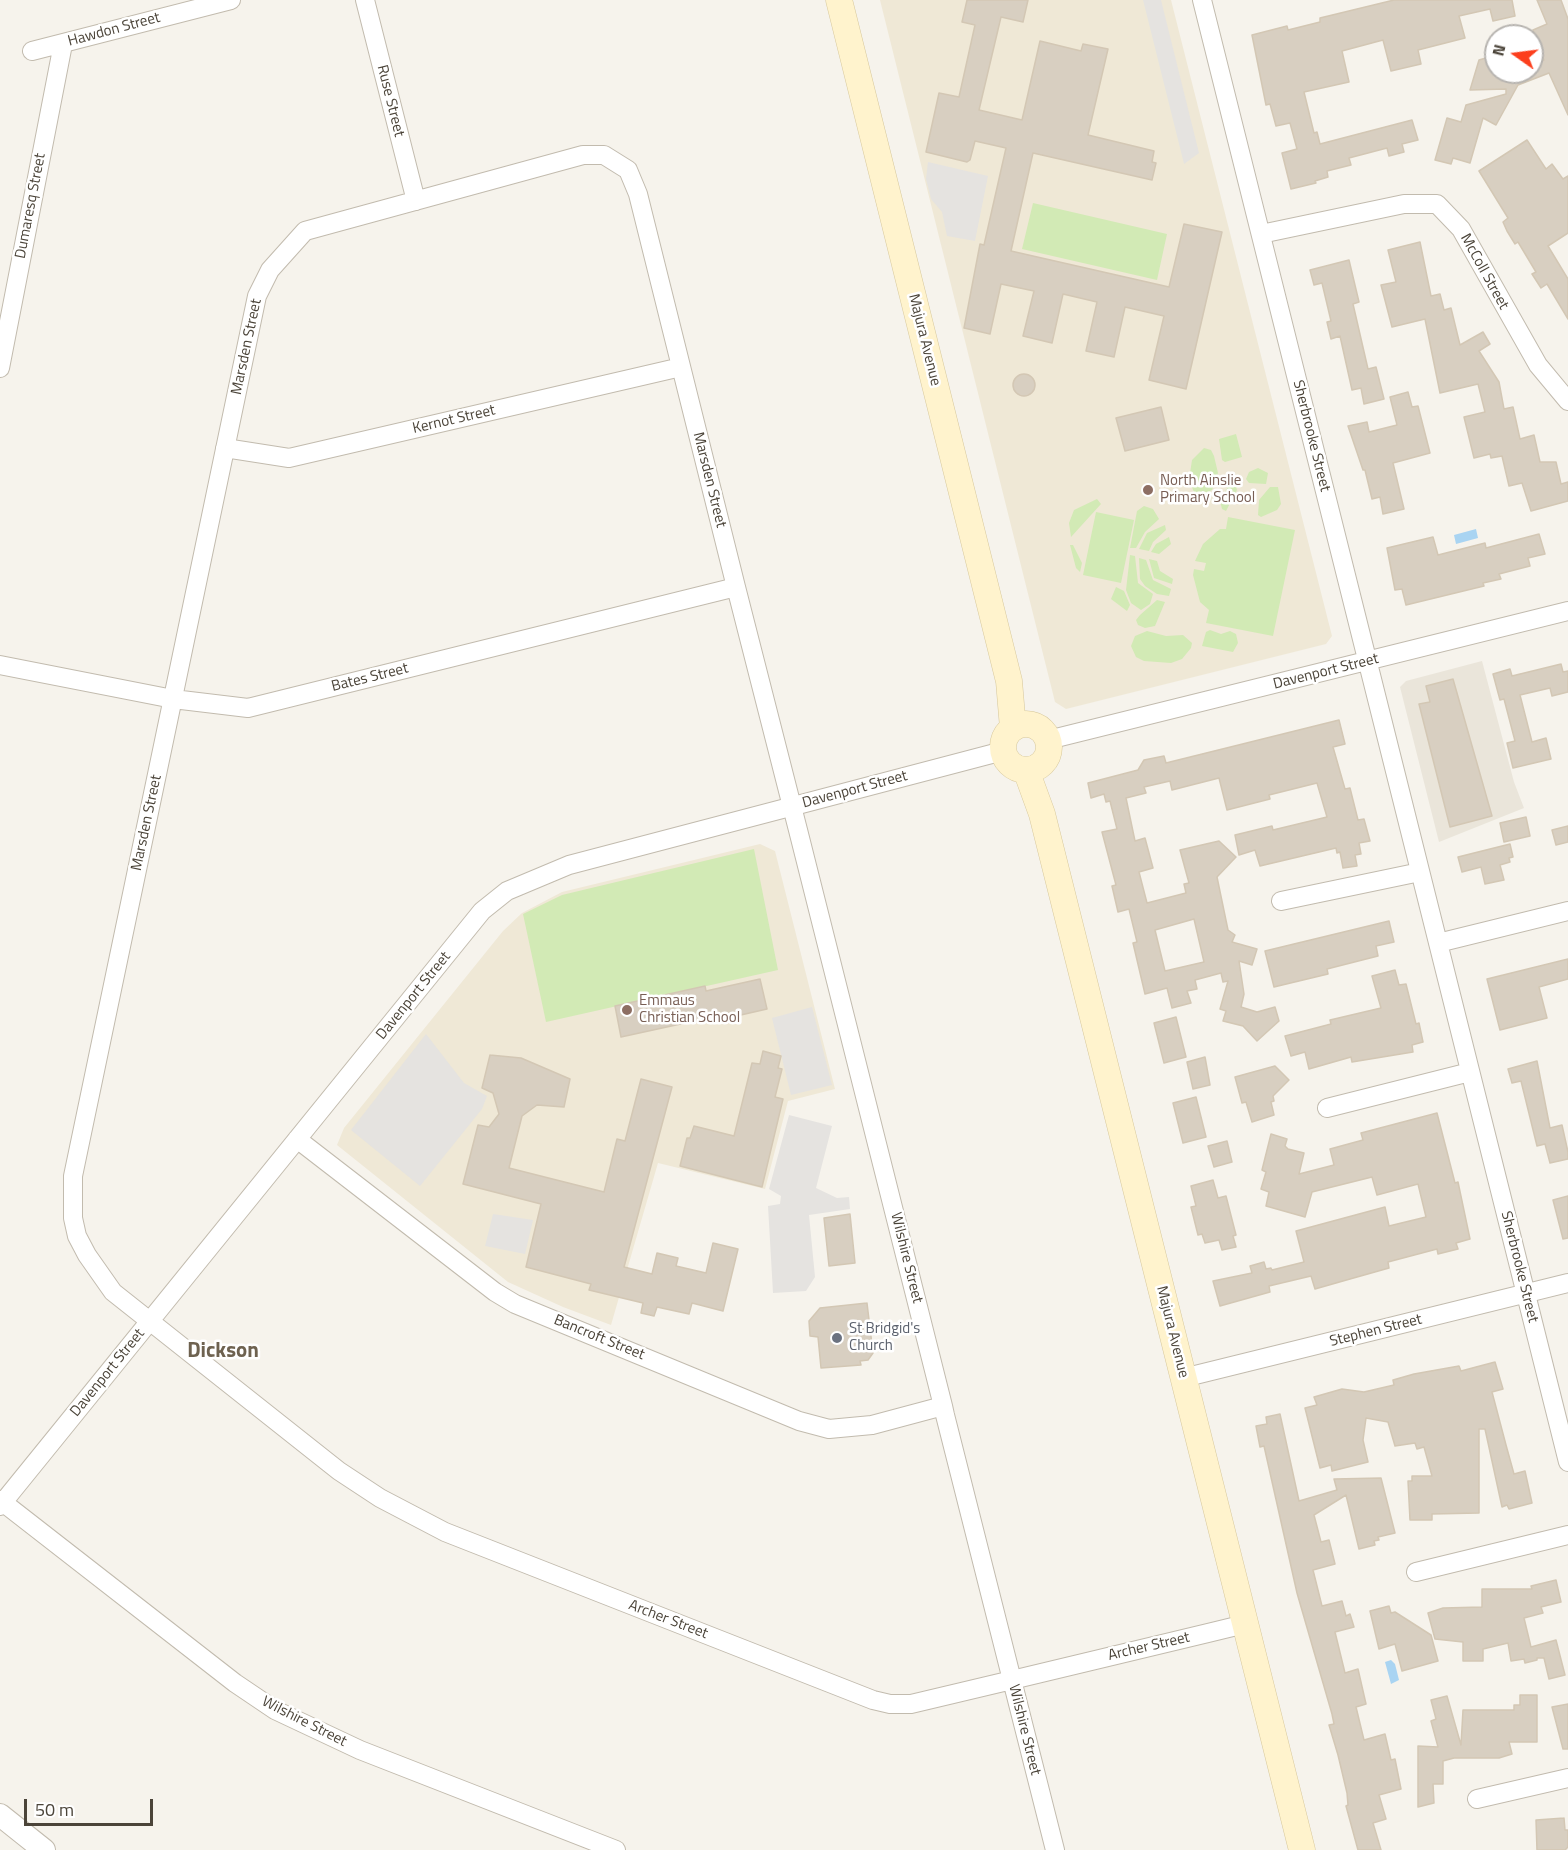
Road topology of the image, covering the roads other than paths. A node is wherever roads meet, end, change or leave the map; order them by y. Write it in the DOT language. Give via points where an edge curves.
graph roads {
  1 [pos="231,0"];
  2 [pos="365,0"];
  3 [pos="839,0"];
  4 [pos="1208,1"];
  5 [pos="63,44"];
  6 [pos="32,51"];
  7 [pos="416,201"];
  8 [pos="1261,234"];
  9 [pos="681,367"];
  10 [pos="0,368"];
  11 [pos="1568,401"];
  12 [pos="225,448"];
  13 [pos="736,587"];
  14 [pos="1568,611"];
  15 [pos="1368,662"];
  16 [pos="0,665"];
  17 [pos="173,699"];
  18 [pos="1028,746"];
  19 [pos="792,807"];
  20 [pos="1420,872"];
  21 [pos="1281,901"];
  22 [pos="1568,911"];
  23 [pos="1438,943"];
  24 [pos="1470,1072"];
  25 [pos="1328,1108"];
  26 [pos="297,1139"];
  27 [pos="1568,1283"];
  28 [pos="1526,1294"];
  29 [pos="150,1321"];
  30 [pos="1183,1378"];
  31 [pos="943,1406"];
  32 [pos="1568,1462"];
  33 [pos="1,1503"];
  34 [pos="1568,1535"];
  35 [pos="1416,1572"];
  36 [pos="1245,1624"];
  37 [pos="1012,1680"];
  38 [pos="1568,1778"];
  39 [pos="1477,1799"];
  40 [pos="0,1815"];
  41 [pos="44,1850"];
  42 [pos="616,1850"];
  43 [pos="1054,1850"];
  44 [pos="1302,1850"];
  1 -- 5 [label="street, Hawdon Street"];
  2 -- 7 [label="street, Ruse Street"];
  3 -- 18 [label="main road, Majura Avenue"];
  4 -- 8 [label="street, Sherbrooke Street"];
  5 -- 6 [label="street, Hawdon Street"];
  5 -- 10 [label="street, Dumaresq Street"];
  7 -- 9 [label="street, Marsden Street" via="583,155 604,155 628,170 638,195"];
  7 -- 12 [label="street, Marsden Street" via="305,231 270,270 257,296"];
  8 -- 11 [label="street, McColl Street" via="1404,204 1437,204 1461,229 1538,365"];
  8 -- 15 [label="street, Sherbrooke Street"];
  9 -- 12 [label="street, Kernot Street" via="289,458"];
  9 -- 13 [label="street, Marsden Street"];
  12 -- 17 [label="street, Marsden Street"];
  13 -- 17 [label="street, Bates Street" via="248,708"];
  13 -- 19 [label="street, Marsden Street"];
  14 -- 15 [label="street, Davenport Street"];
  15 -- 18 [label="street, Davenport Street"];
  15 -- 20 [label="street, Sherbrooke Street"];
  16 -- 17 [label="street, Bates Street"];
  17 -- 29 [label="street, Marsden Street" via="71,1196 77,1236 87,1255 113,1292"];
  18 -- 19 [label="street, Davenport Street"];
  18 -- 30 [label="main road, Majura Avenue"];
  19 -- 26 [label="street, Davenport Street" via="569,865 507,891 482,911"];
  19 -- 31 [label="street, Wilshire Street"];
  20 -- 21 [label="street"];
  20 -- 23 [label="street, Sherbrooke Street"];
  22 -- 23 [label="street"];
  23 -- 24 [label="street, Sherbrooke Street"];
  24 -- 25 [label="street"];
  24 -- 28 [label="street, Sherbrooke Street"];
  26 -- 29 [label="street, Davenport Street"];
  26 -- 31 [label="street, Bancroft Street" via="515,1304 799,1421 829,1429 872,1425"];
  27 -- 28 [label="street, Stephen Street"];
  28 -- 30 [label="street, Stephen Street"];
  28 -- 32 [label="street, Sherbrooke Street"];
  29 -- 33 [label="street, Davenport Street"];
  29 -- 37 [label="street, Archer Street" via="339,1470 380,1498 445,1532 873,1700 911,1704"];
  30 -- 36 [label="main road, Majura Avenue"];
  31 -- 37 [label="street, Wilshire Street"];
  33 -- 42 [label="street, Wilshire Street" via="275,1710 360,1750"];
  34 -- 35 [label="street"];
  36 -- 37 [label="street, Archer Street"];
  36 -- 44 [label="main road, Majura Avenue"];
  37 -- 43 [label="street, Wilshire Street"];
  38 -- 39 [label="street"];
  40 -- 41 [label="street"];
}
